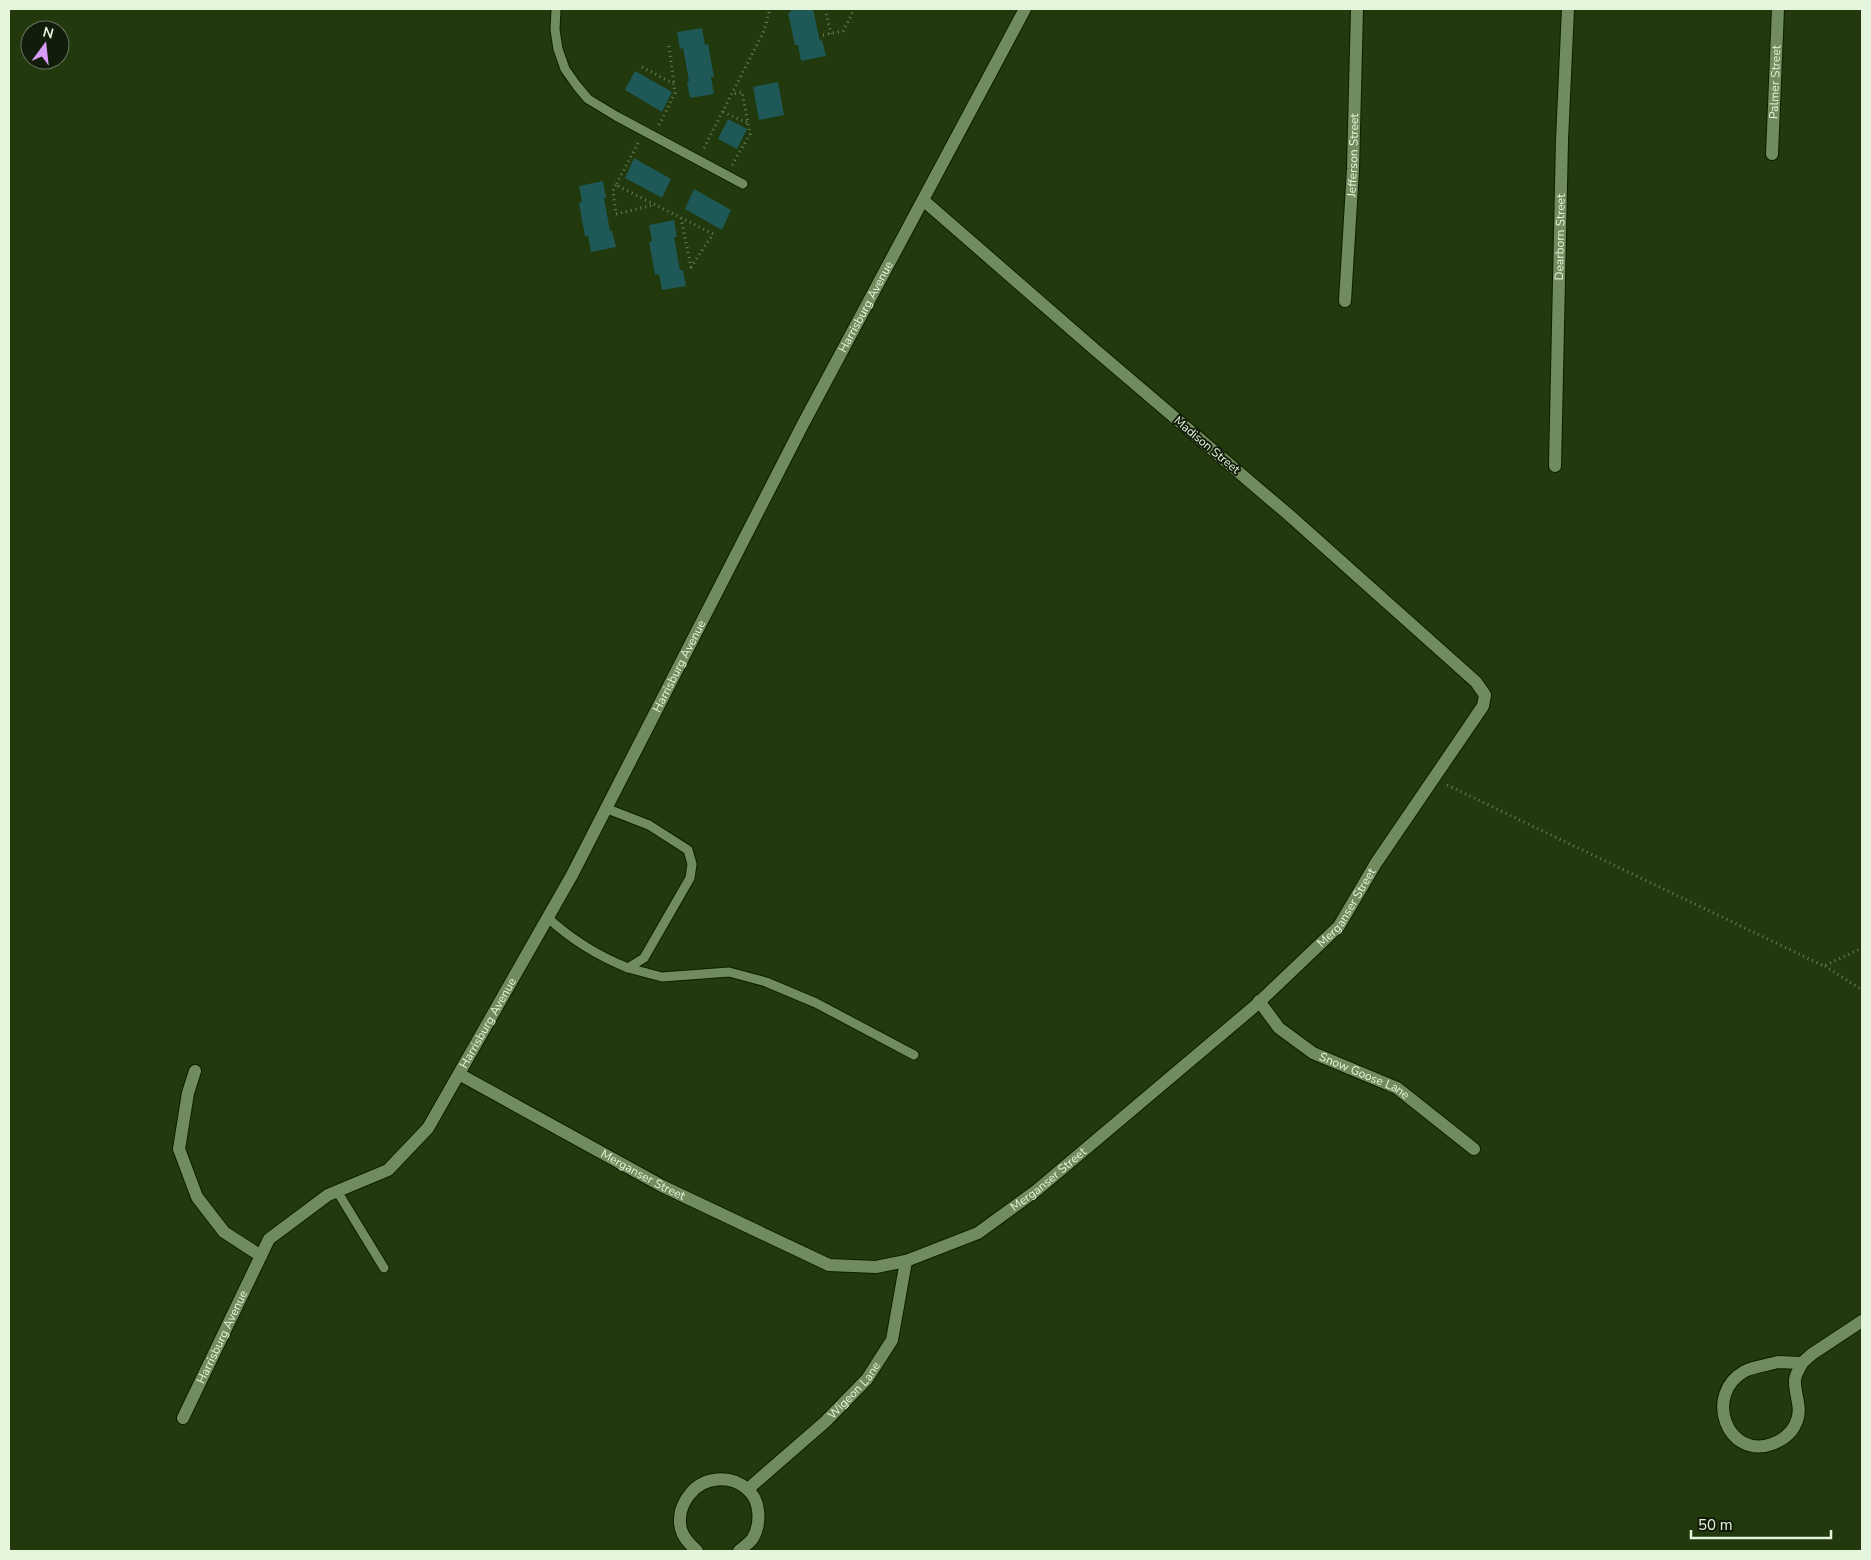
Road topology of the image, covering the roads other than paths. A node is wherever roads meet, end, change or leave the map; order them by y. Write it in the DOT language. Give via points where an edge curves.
graph roads {
  1 [pos="556,9"];
  2 [pos="1025,9"];
  3 [pos="1357,9"];
  4 [pos="1568,9"];
  5 [pos="1778,9"];
  6 [pos="1772,154"];
  7 [pos="743,184"];
  8 [pos="923,200"];
  9 [pos="1345,301"];
  10 [pos="1555,466"];
  11 [pos="1485,695"];
  12 [pos="605,808"];
  13 [pos="548,918"];
  14 [pos="628,968"];
  15 [pos="1259,1001"];
  16 [pos="914,1055"];
  17 [pos="195,1071"];
  18 [pos="459,1074"];
  19 [pos="1474,1149"];
  20 [pos="337,1191"];
  21 [pos="261,1256"];
  22 [pos="906,1261"];
  23 [pos="384,1268"];
  24 [pos="1862,1321"];
  25 [pos="1802,1363"];
  26 [pos="184,1418"];
  27 [pos="748,1489"];
  28 [pos="697,1551"];
  29 [pos="739,1551"];
  1 -- 7 [label="lane" via="555,30 565,69 588,99"];
  2 -- 8 [label="street, Harrisburg Avenue"];
  3 -- 9 [label="street, Jefferson Street" via="1353,169"];
  4 -- 10 [label="street, Dearborn Street"];
  5 -- 6 [label="street, Palmer Street"];
  8 -- 11 [label="street, Madison Street" via="1304,528 1476,682"];
  8 -- 12 [label="street, Harrisburg Avenue"];
  11 -- 15 [label="street, Merganser Street" via="1483,706 1376,863 1339,926"];
  12 -- 13 [label="street, Harrisburg Avenue"];
  12 -- 14 [label="lane" via="649,825 688,850 692,864 690,878 644,958"];
  13 -- 14 [label="lane" via="567,936"];
  13 -- 18 [label="street, Harrisburg Avenue"];
  14 -- 16 [label="lane" via="662,977 729,972 766,982 824,1006"];
  15 -- 19 [label="street, Snow Goose Lane" via="1279,1028 1313,1053 1397,1088"];
  15 -- 22 [label="street, Merganser Street" via="1037,1190 978,1233"];
  17 -- 21 [label="street" via="179,1149 197,1197 224,1232"];
  18 -- 20 [label="street, Harrisburg Avenue" via="428,1128 388,1170"];
  18 -- 22 [label="street, Merganser Street" via="662,1186 829,1265 876,1267"];
  20 -- 21 [label="street, Harrisburg Avenue" via="269,1239"];
  20 -- 23 [label="lane"];
  21 -- 26 [label="street, Harrisburg Avenue"];
  22 -- 27 [label="street, Wigeon Lane" via="892,1340 867,1379 825,1422"];
  24 -- 25 [label="street"];
  25 -- 25 [label="street" via="1778,1362 1746,1371 1731,1382 1722,1403 1725,1423 1735,1437 1749,1445 1765,1447 1782,1441 1796,1425 1800,1404 1795,1380"];
  27 -- 28 [label="street" via="732,1481 714,1478 696,1487 683,1504 679,1522 684,1538"];
  27 -- 29 [label="street" via="757,1504 760,1523 752,1540"];
}
